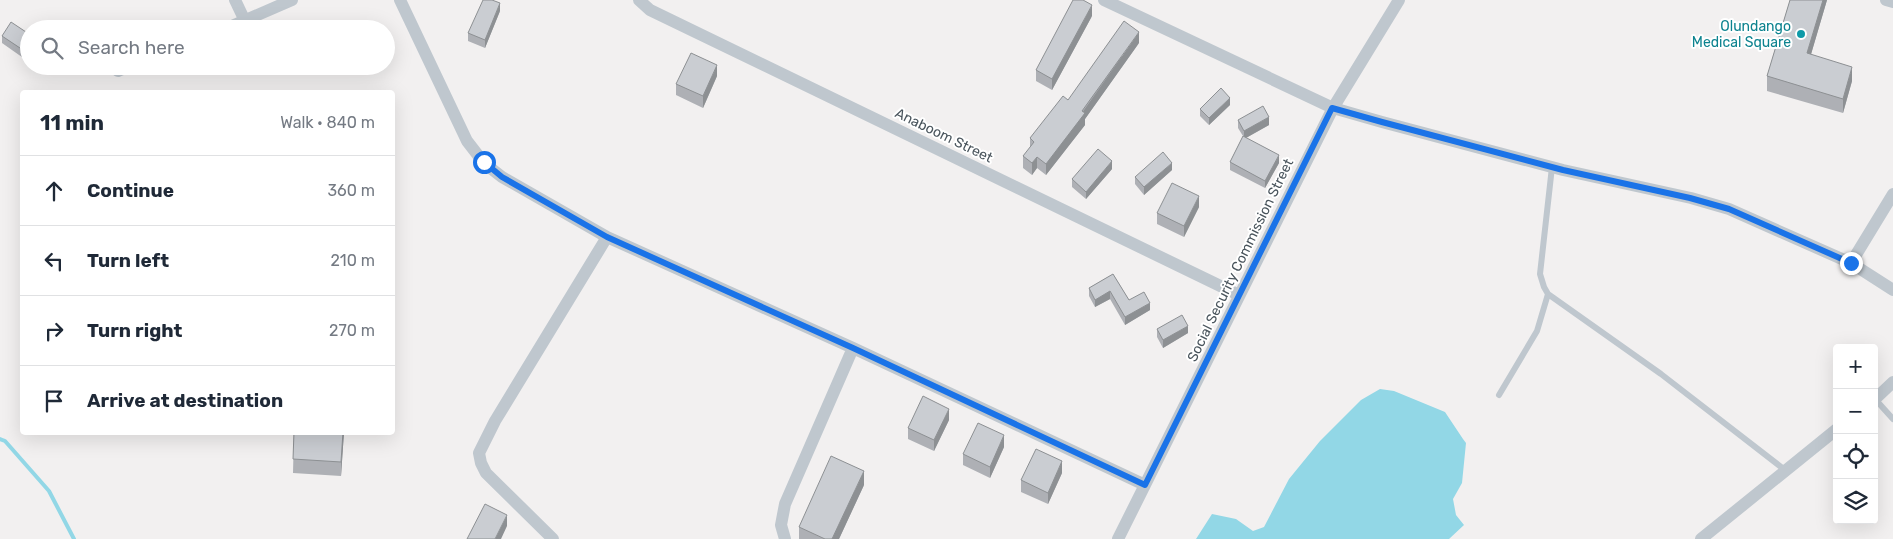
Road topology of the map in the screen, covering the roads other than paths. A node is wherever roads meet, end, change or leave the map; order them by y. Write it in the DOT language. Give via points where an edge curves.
graph roads {
  1 [pos="235,0"];
  2 [pos="292,0"];
  3 [pos="400,0"];
  4 [pos="639,0"];
  5 [pos="1104,0"];
  6 [pos="1399,0"];
  7 [pos="1886,0"];
  8 [pos="1893,2"];
  9 [pos="244,20"];
  10 [pos="246,20"];
  11 [pos="1332,108"];
  12 [pos="1552,167"];
  13 [pos="1893,194"];
  14 [pos="607,237"];
  15 [pos="1851,263"];
  16 [pos="1893,290"];
  17 [pos="1548,294"];
  18 [pos="1239,295"];
  19 [pos="853,348"];
  20 [pos="1893,382"];
  21 [pos="1499,395"];
  22 [pos="1878,395"];
  23 [pos="1878,403"];
  24 [pos="1893,419"];
  25 [pos="1833,432"];
  26 [pos="1785,470"];
  27 [pos="1145,485"];
  28 [pos="553,539"];
  29 [pos="785,539"];
  30 [pos="1118,539"];
  31 [pos="1701,539"];
  1 -- 9 [label="street"];
  2 -- 10 [label="street"];
  3 -- 14 [label="street" via="467,142 484,162 502,177"];
  4 -- 18 [label="street, Anaboom Street" via="650,10"];
  5 -- 11 [label="street"];
  6 -- 11 [label="street, Social Security Commission Street"];
  7 -- 8 [label="street"];
  11 -- 12 [label="street"];
  11 -- 18 [label="street, Social Security Commission Street"];
  12 -- 15 [label="street" via="1729,209"];
  12 -- 17 [label="lane" via="1540,274"];
  13 -- 15 [label="street"];
  14 -- 19 [label="street"];
  14 -- 28 [label="street" via="495,421 480,453 486,473"];
  15 -- 16 [label="street"];
  17 -- 21 [label="lane" via="1537,331"];
  17 -- 26 [label="lane" via="1661,374"];
  18 -- 27 [label="street, Social Security Commission Street"];
  19 -- 27 [label="street"];
  19 -- 29 [label="street" via="785,504 781,525"];
  20 -- 22 [label="street"];
  23 -- 24 [label="lane"];
  25 -- 26 [label="street"];
  26 -- 31 [label="street"];
  27 -- 30 [label="street, Social Security Commission Street"];
}
